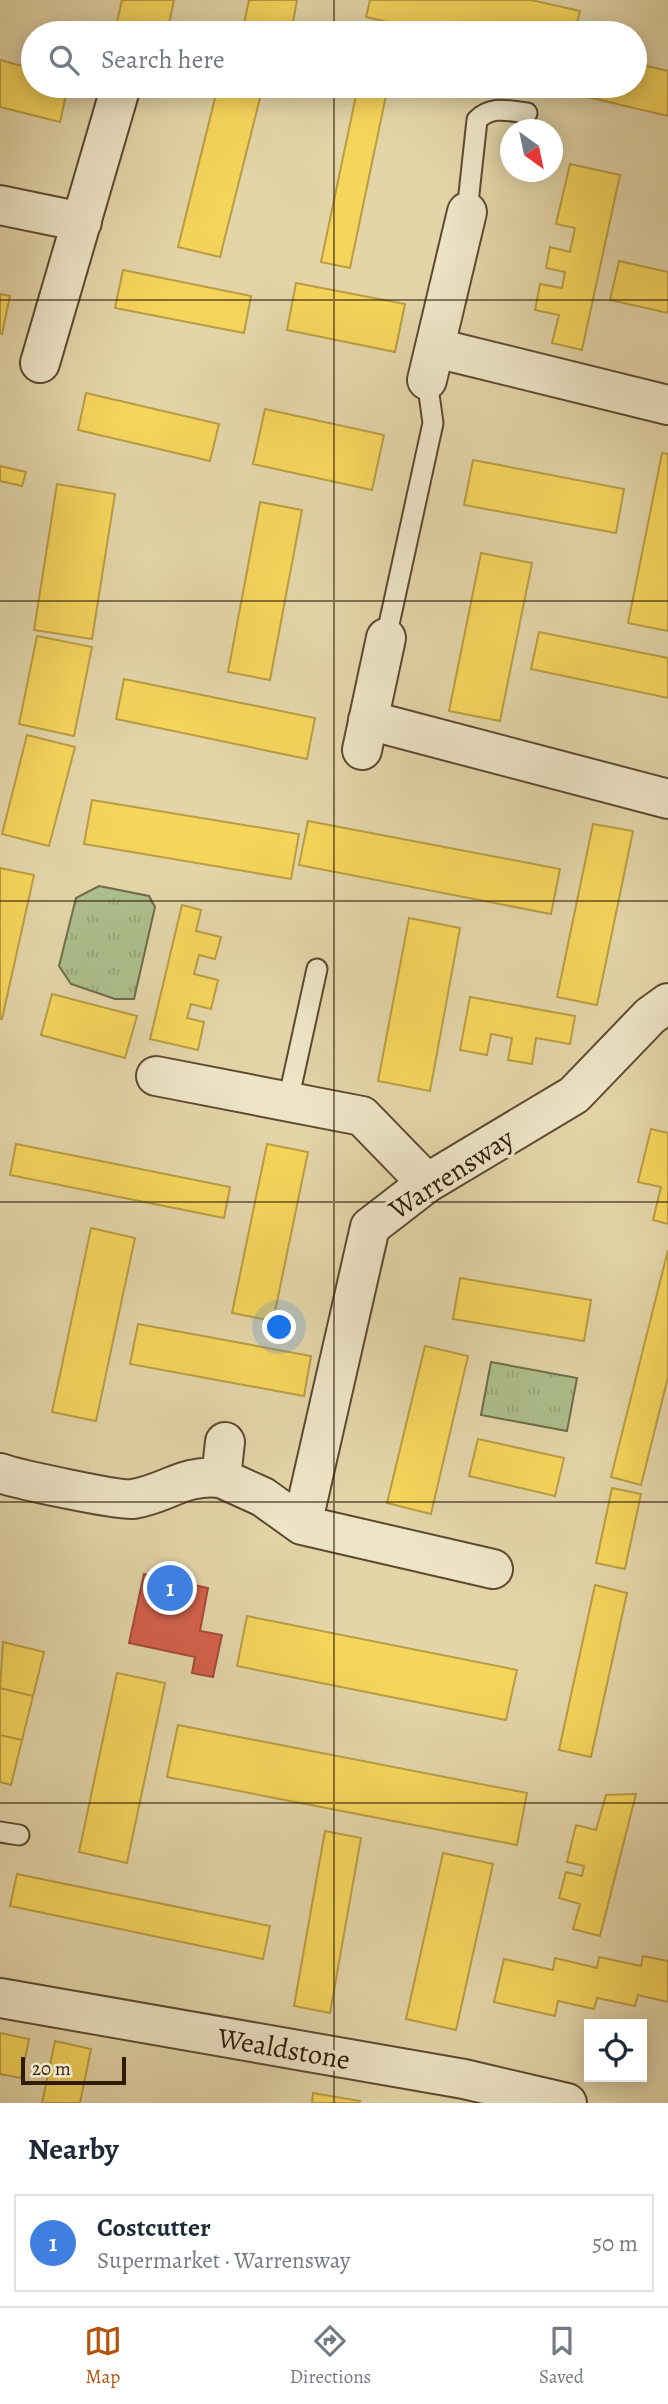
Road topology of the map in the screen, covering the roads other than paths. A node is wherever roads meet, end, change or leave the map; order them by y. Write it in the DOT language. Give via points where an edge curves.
graph roads {
  1 [pos="118,98"];
  2 [pos="527,113"];
  3 [pos="0,205"];
  4 [pos="467,212"];
  5 [pos="82,222"];
  6 [pos="40,363"];
  7 [pos="432,364"];
  8 [pos="668,405"];
  9 [pos="386,638"];
  10 [pos="668,799"];
  11 [pos="317,969"];
  12 [pos="668,1003"];
  13 [pos="156,1076"];
  14 [pos="288,1101"];
  15 [pos="427,1184"];
  16 [pos="0,1473"];
  17 [pos="302,1525"];
  18 [pos="493,1569"];
  19 [pos="0,1997"];
  20 [pos="462,2091"];
  21 [pos="567,2103"];
  1 -- 5 [label="street"];
  2 -- 4 [label="lane" via="494,109 477,120"];
  3 -- 5 [label="street"];
  4 -- 7 [label="street"];
  5 -- 6 [label="street"];
  7 -- 8 [label="street"];
  7 -- 9 [label="lane" via="433,423"];
  9 -- 10 [label="street" via="365,735"];
  11 -- 14 [label="lane"];
  12 -- 15 [label="street, Warrensway" via="574,1095"];
  13 -- 14 [label="street"];
  14 -- 15 [label="street" via="362,1116"];
  15 -- 17 [label="street, Warrensway" via="370,1227"];
  16 -- 17 [label="street" via="129,1500 202,1476 223,1460"];
  17 -- 18 [label="street"];
  19 -- 20 [label="street, Wealdstone"];
  20 -- 21 [label="street, Wealdstone"];
}
